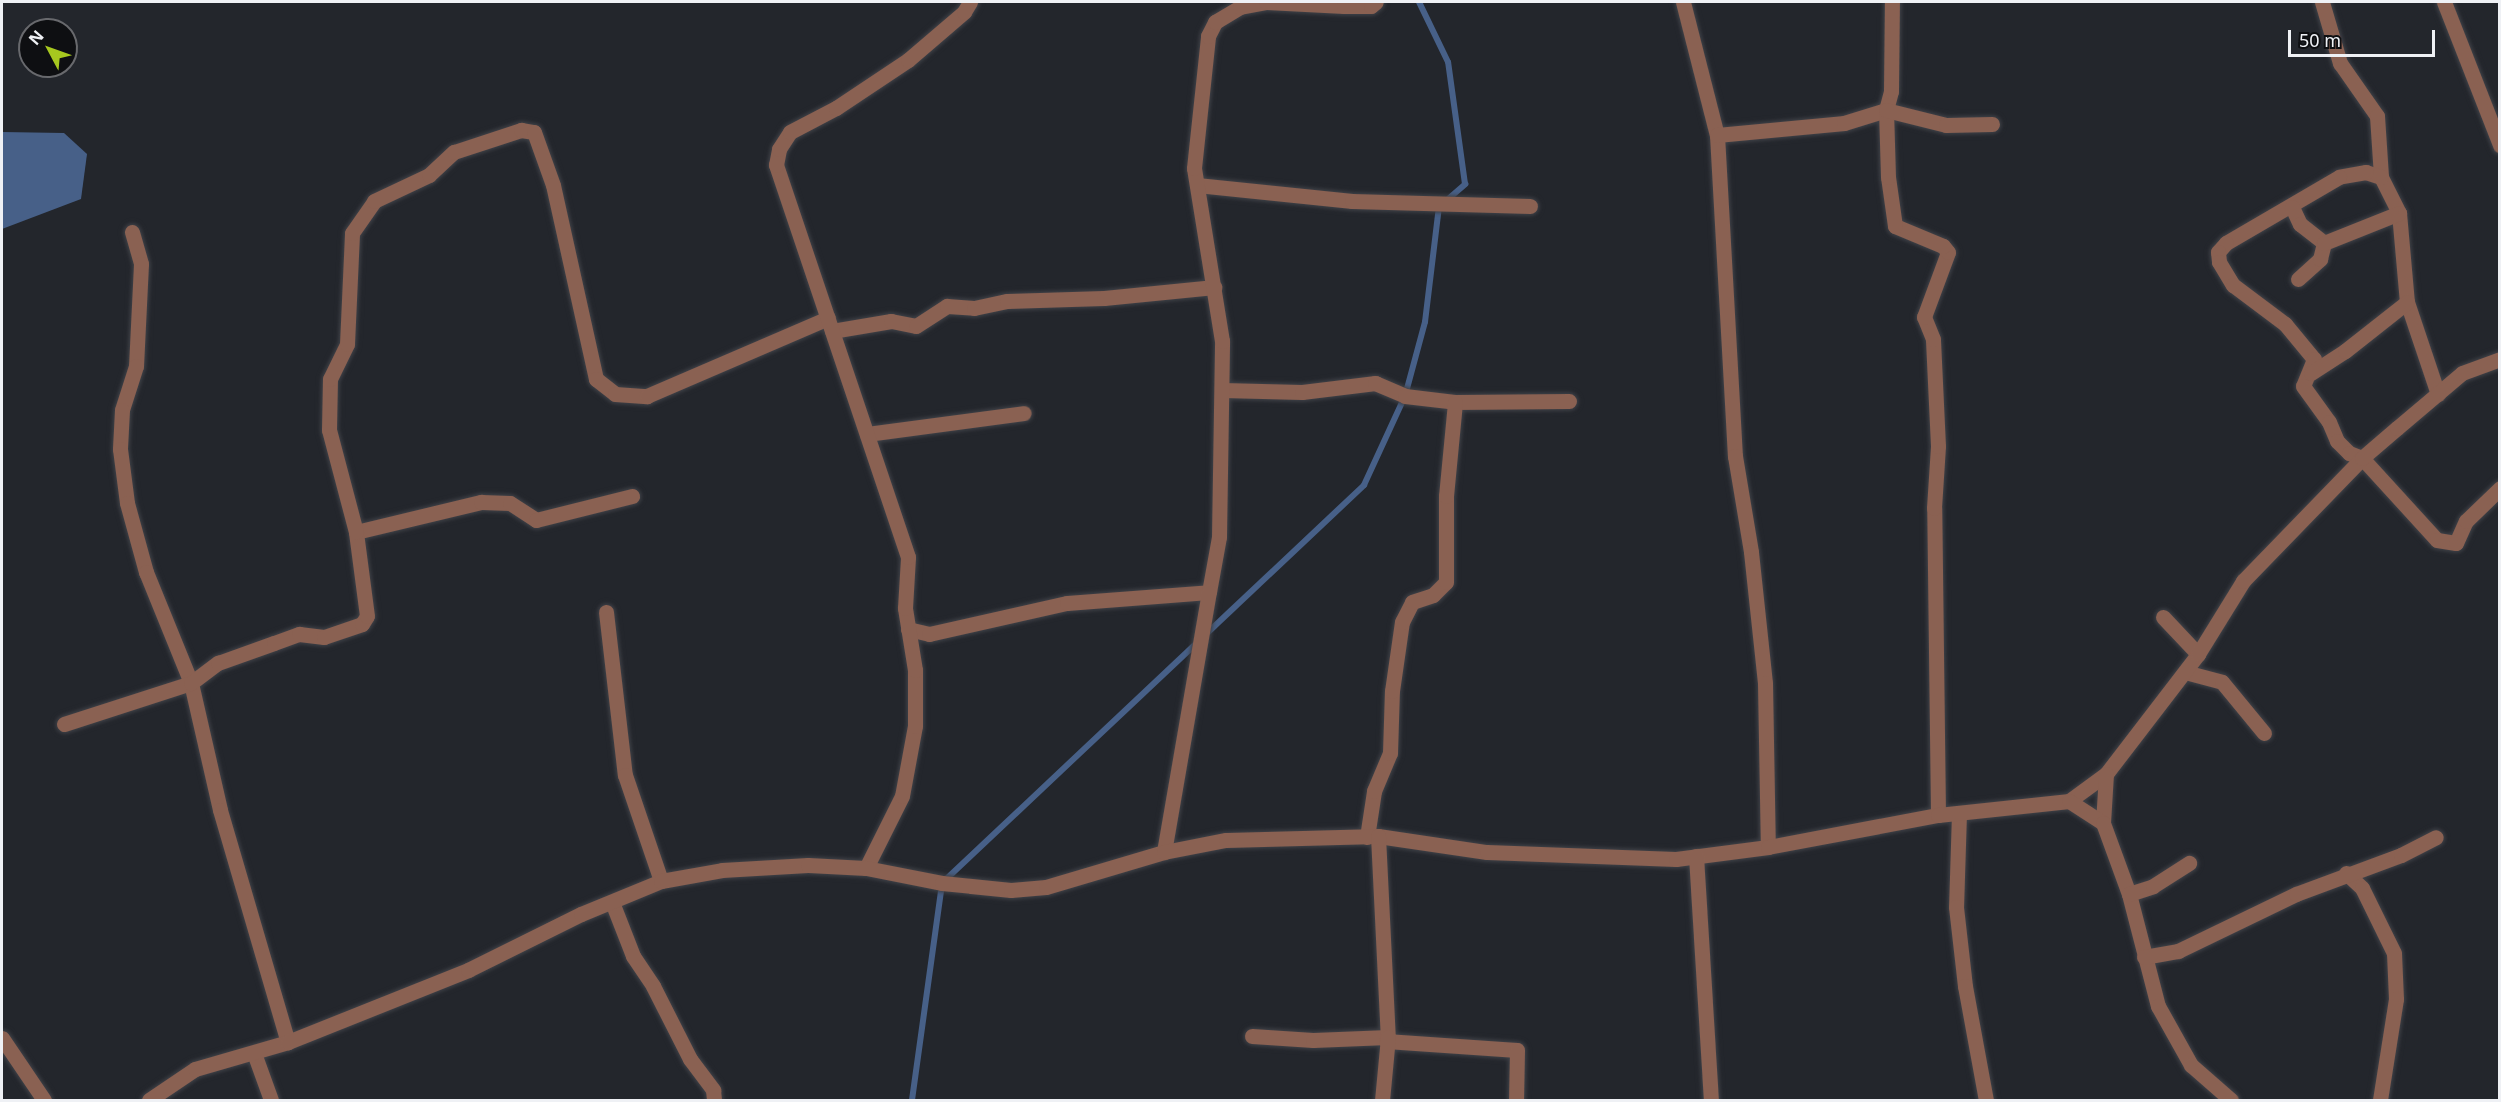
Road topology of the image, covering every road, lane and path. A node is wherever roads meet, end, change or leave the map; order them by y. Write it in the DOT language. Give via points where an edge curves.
graph roads {
  1 [pos="970,2"];
  2 [pos="1376,2"];
  3 [pos="1683,2"];
  4 [pos="1892,2"];
  5 [pos="2322,2"];
  6 [pos="2444,2"];
  7 [pos="1886,110"];
  8 [pos="1992,124"];
  9 [pos="1717,135"];
  10 [pos="2499,145"];
  11 [pos="2381,177"];
  12 [pos="1197,185"];
  13 [pos="1530,206"];
  14 [pos="2292,207"];
  15 [pos="2399,213"];
  16 [pos="132,232"];
  17 [pos="2324,243"];
  18 [pos="2298,279"];
  19 [pos="1214,287"];
  20 [pos="2407,302"];
  21 [pos="830,325"];
  22 [pos="2499,359"];
  23 [pos="2311,373"];
  24 [pos="1222,390"];
  25 [pos="2438,394"];
  26 [pos="1569,400"];
  27 [pos="1455,402"];
  28 [pos="1024,413"];
  29 [pos="867,434"];
  30 [pos="2362,458"];
  31 [pos="2499,488"];
  32 [pos="632,496"];
  33 [pos="356,532"];
  34 [pos="1209,592"];
  35 [pos="606,612"];
  36 [pos="2163,617"];
  37 [pos="908,629"];
  38 [pos="2198,654"];
  39 [pos="2185,672"];
  40 [pos="191,683"];
  41 [pos="64,724"];
  42 [pos="2264,733"];
  43 [pos="2106,774"];
  44 [pos="2069,801"];
  45 [pos="1959,813"];
  46 [pos="1938,815"];
  47 [pos="2103,824"];
  48 [pos="1373,836"];
  49 [pos="2436,837"];
  50 [pos="1768,847"];
  51 [pos="1164,852"];
  52 [pos="1696,856"];
  53 [pos="2189,863"];
  54 [pos="866,868"];
  55 [pos="2346,873"];
  56 [pos="661,881"];
  57 [pos="2129,894"];
  58 [pos="612,902"];
  59 [pos="2144,957"];
  60 [pos="1252,1036"];
  61 [pos="2,1038"];
  62 [pos="1387,1039"];
  63 [pos="288,1042"];
  64 [pos="254,1053"];
  65 [pos="44,1101"];
  66 [pos="149,1101"];
  67 [pos="270,1101"];
  68 [pos="714,1101"];
  69 [pos="1382,1101"];
  70 [pos="1516,1101"];
  71 [pos="1711,1101"];
  72 [pos="1986,1101"];
  73 [pos="2231,1101"];
  74 [pos="2380,1101"];
  1 -- 21 [label="street" via="937,38 836,108 790,132 779,149 776,165 782,187"];
  2 -- 12 [label="street" via="1371,6 1344,6 1266,2 1240,7 1215,22 1208,36 1195,157"];
  3 -- 9 [label="street"];
  4 -- 7 [label="street" via="1891,91"];
  5 -- 11 [label="street" via="2340,63 2377,116"];
  6 -- 10 [label="street"];
  7 -- 8 [label="street" via="1946,125"];
  7 -- 9 [label="street" via="1844,123"];
  7 -- 46 [label="street" via="1888,177 1895,226 1943,246 1948,252 1924,317 1933,339 1938,446 1934,508"];
  9 -- 50 [label="street" via="1735,456 1751,552 1765,683"];
  11 -- 14 [label="street" via="2366,172 2339,177"];
  11 -- 15 [label="street"];
  12 -- 13 [label="street" via="1352,201"];
  12 -- 19 [label="street"];
  14 -- 17 [label="street" via="2300,224"];
  14 -- 23 [label="street" via="2226,243 2218,252 2219,262 2240,291 2279,318 2307,350 2314,359"];
  15 -- 17 [label="street"];
  15 -- 20 [label="street"];
  16 -- 40 [label="street" via="141,264 136,366 122,410 120,449 127,503 146,572"];
  17 -- 18 [label="street" via="2320,259"];
  19 -- 21 [label="street" via="1104,298 1007,301 974,308 947,306 916,327 891,321"];
  19 -- 24 [label="street" via="1222,341"];
  20 -- 23 [label="street"];
  20 -- 25 [label="street"];
  21 -- 29 [label="street"];
  21 -- 33 [label="street" via="647,396 615,394 596,379 555,196 534,132 521,130 477,141 454,152 429,175 374,201 352,233 347,344 330,380 328,430"];
  22 -- 25 [label="street" via="2462,373"];
  23 -- 30 [label="street" via="2303,386 2329,422 2337,441 2349,453"];
  24 -- 27 [label="street" via="1302,392 1375,383 1405,396"];
  24 -- 34 [label="street" via="1219,537"];
  25 -- 30 [label="street"];
  26 -- 27 [label="street"];
  27 -- 48 [label="street" via="1446,496 1446,582 1433,595 1412,602 1402,622 1392,691 1390,753 1374,791"];
  28 -- 29 [label="street"];
  29 -- 37 [label="street" via="908,556"];
  30 -- 31 [label="street" via="2437,540 2456,543 2466,521"];
  30 -- 38 [label="street" via="2243,581"];
  32 -- 33 [label="street" via="537,520 510,503 481,502"];
  33 -- 40 [label="street" via="367,616 362,624 324,637 299,634 218,663"];
  34 -- 37 [label="street" via="1067,603 929,634"];
  34 -- 51 [label="street"];
  35 -- 56 [label="street" via="625,775"];
  36 -- 38 [label="street"];
  37 -- 54 [label="street" via="915,670 915,726 902,796"];
  38 -- 39 [label="street"];
  39 -- 42 [label="street" via="2222,681"];
  39 -- 43 [label="street"];
  40 -- 41 [label="street"];
  40 -- 63 [label="street" via="220,810"];
  43 -- 44 [label="street"];
  43 -- 47 [label="street"];
  44 -- 45 [label="street"];
  44 -- 47 [label="street"];
  45 -- 46 [label="street"];
  45 -- 72 [label="street" via="1956,907 1965,986"];
  46 -- 50 [label="street"];
  47 -- 57 [label="street"];
  48 -- 51 [label="street" via="1226,840"];
  48 -- 52 [label="street" via="1487,852 1576,858"];
  48 -- 62 [label="street"];
  49 -- 55 [label="street" via="2401,855"];
  50 -- 52 [label="street"];
  51 -- 54 [label="street" via="1046,887 1011,890 942,883"];
  52 -- 71 [label="street"];
  53 -- 57 [label="street" via="2153,886"];
  54 -- 56 [label="street" via="808,865 733,869"];
  55 -- 59 [label="street" via="2178,951"];
  55 -- 74 [label="street" via="2362,888 2394,953 2396,999"];
  56 -- 58 [label="street"];
  57 -- 59 [label="street"];
  58 -- 63 [label="street" via="468,970"];
  58 -- 68 [label="street" via="633,956 690,1059 714,1090"];
  59 -- 73 [label="street" via="2158,1006 2191,1065"];
  60 -- 62 [label="street"];
  61 -- 65 [label="street"];
  62 -- 69 [label="street"];
  62 -- 70 [label="street" via="1517,1050"];
  63 -- 64 [label="street"];
  64 -- 66 [label="street" via="195,1069"];
  64 -- 67 [label="street"];
}
